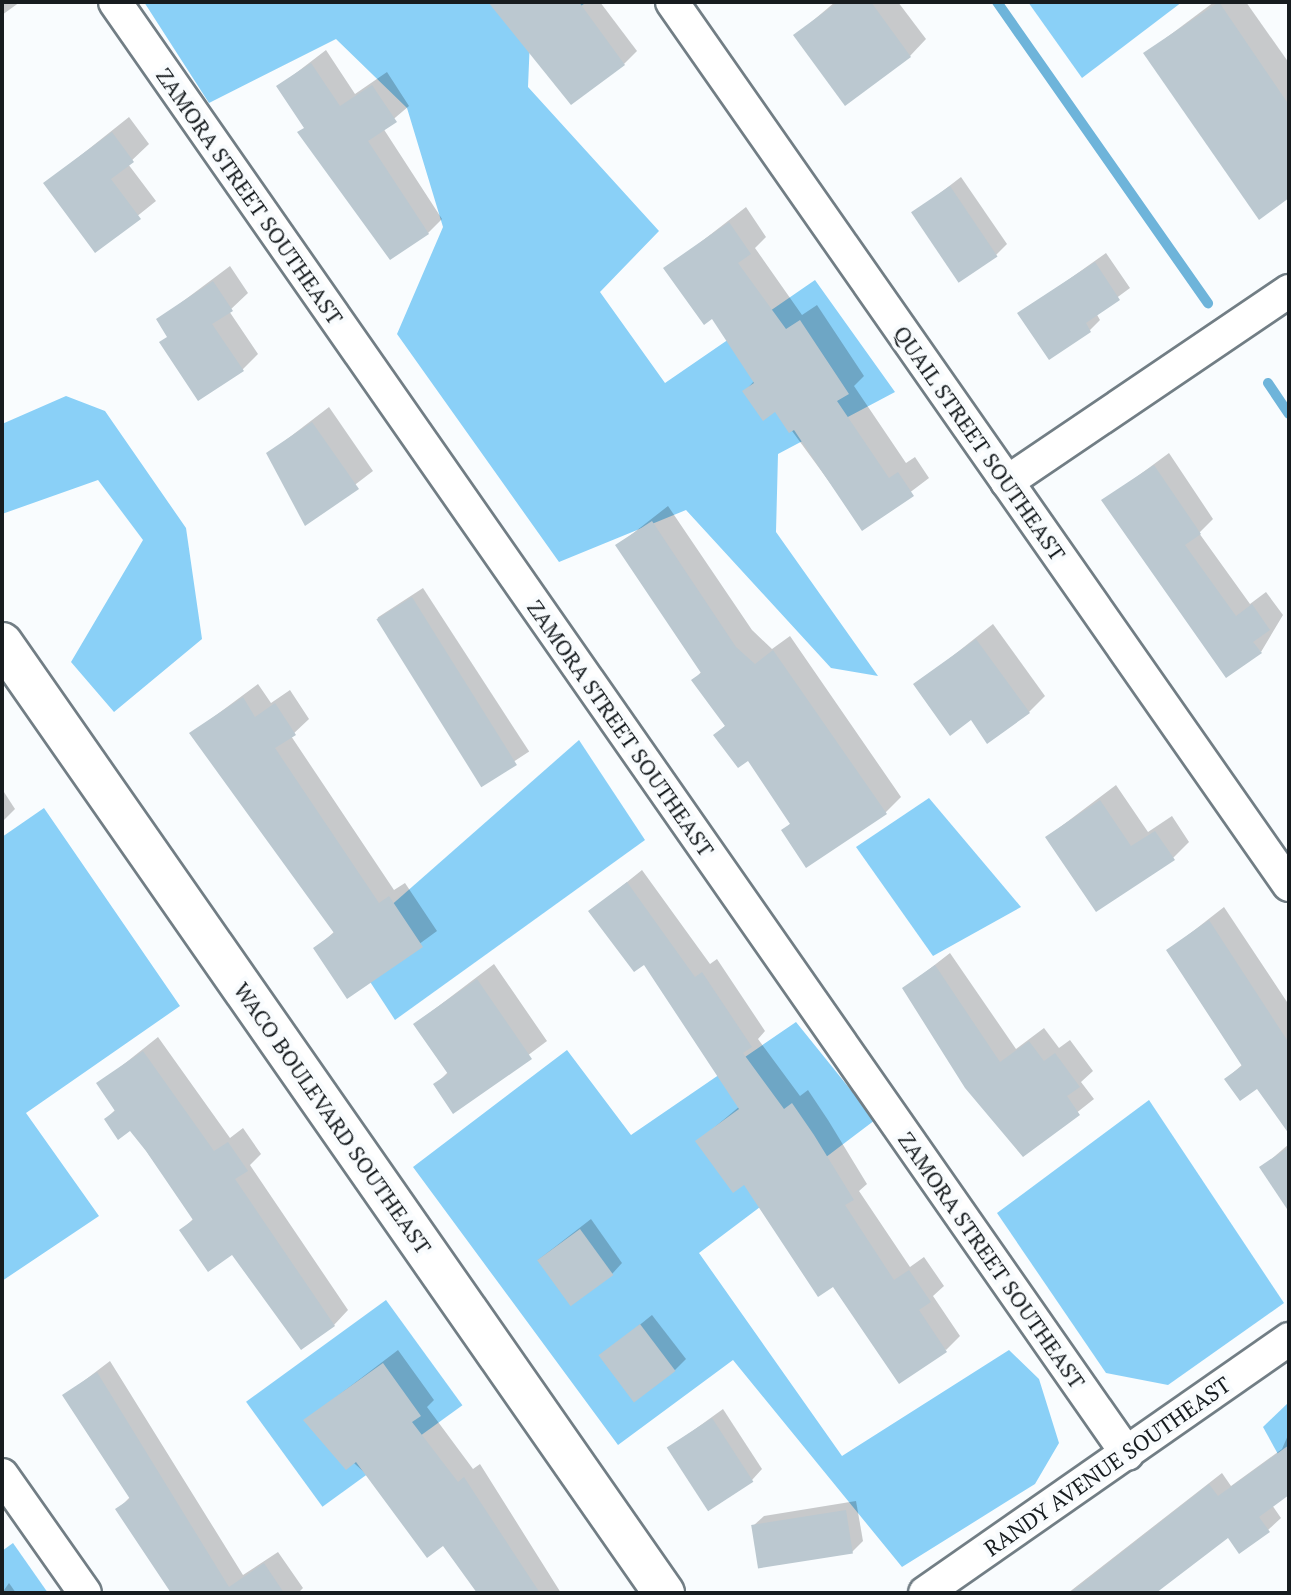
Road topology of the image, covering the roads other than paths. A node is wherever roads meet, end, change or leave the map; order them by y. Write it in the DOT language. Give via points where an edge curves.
graph roads {
  1 [pos="115,2"];
  2 [pos="672,2"];
  3 [pos="1289,291"];
  4 [pos="1007,482"];
  5 [pos="2,643"];
  6 [pos="1289,885"];
  7 [pos="1289,1339"];
  8 [pos="1127,1454"];
  9 [pos="2,1475"];
  10 [pos="85,1593"];
  11 [pos="664,1593"];
  12 [pos="925,1593"];
  1 -- 8 [label="street, ZAMORA STREET SOUTHEAST"];
  2 -- 4 [label="street, QUAIL STREET SOUTHEAST"];
  3 -- 4 [label="street"];
  4 -- 6 [label="street, QUAIL STREET SOUTHEAST"];
  5 -- 11 [label="street, WACO BOULEVARD SOUTHEAST"];
  7 -- 8 [label="street, RANDY AVENUE SOUTHEAST"];
  8 -- 12 [label="street, RANDY AVENUE SOUTHEAST"];
  9 -- 10 [label="street"];
}
